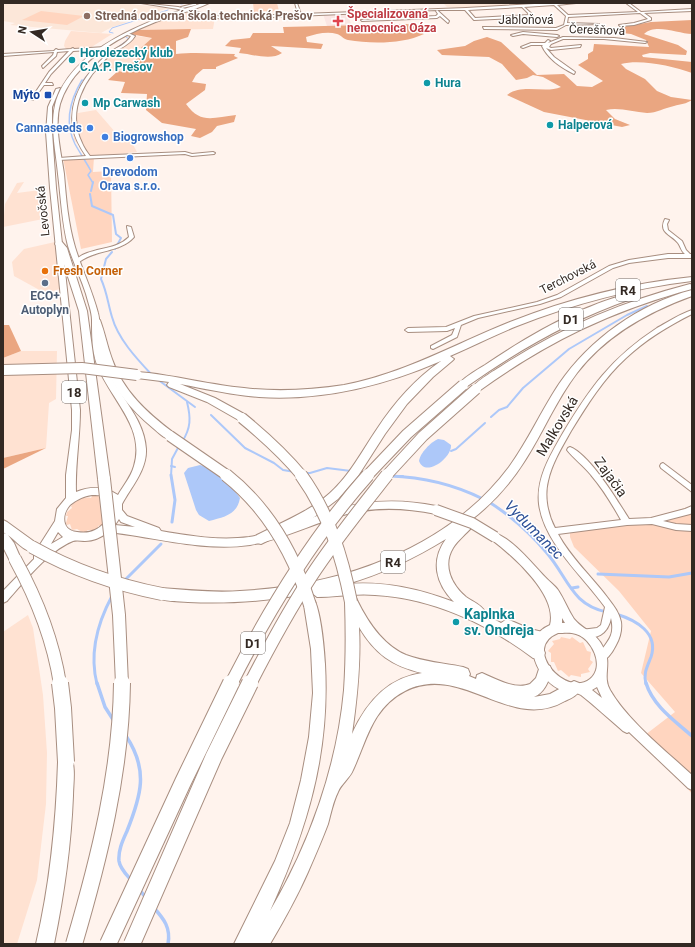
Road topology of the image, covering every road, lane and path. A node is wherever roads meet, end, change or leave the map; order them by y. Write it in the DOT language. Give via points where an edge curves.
graph roads {
  1 [pos="144,3"];
  2 [pos="207,3"];
  3 [pos="296,3"];
  4 [pos="553,3"];
  5 [pos="575,3"];
  6 [pos="627,3"];
  7 [pos="153,4"];
  8 [pos="198,4"];
  9 [pos="441,4"];
  10 [pos="171,6"];
  11 [pos="523,7"];
  12 [pos="184,9"];
  13 [pos="436,9"];
  14 [pos="445,9"];
  15 [pos="466,9"];
  16 [pos="692,10"];
  17 [pos="173,12"];
  18 [pos="641,12"];
  19 [pos="197,13"];
  20 [pos="440,14"];
  21 [pos="300,15"];
  22 [pos="567,16"];
  23 [pos="164,18"];
  24 [pos="362,20"];
  25 [pos="448,22"];
  26 [pos="566,24"];
  27 [pos="598,24"];
  28 [pos="620,25"];
  29 [pos="484,28"];
  30 [pos="560,32"];
  31 [pos="130,34"];
  32 [pos="513,35"];
  33 [pos="645,42"];
  34 [pos="547,44"];
  35 [pos="580,46"];
  36 [pos="523,47"];
  37 [pos="98,48"];
  38 [pos="104,48"];
  39 [pos="73,49"];
  40 [pos="56,50"];
  41 [pos="3,55"];
  42 [pos="43,67"];
  43 [pos="574,73"];
  44 [pos="43,84"];
  45 [pos="52,84"];
  46 [pos="34,99"];
  47 [pos="213,153"];
  48 [pos="87,157"];
  49 [pos="59,159"];
  50 [pos="667,220"];
  51 [pos="129,227"];
  52 [pos="60,244"];
  53 [pos="73,249"];
  54 [pos="87,254"];
  55 [pos="691,257"];
  56 [pos="77,261"];
  57 [pos="692,279"];
  58 [pos="692,287"];
  59 [pos="692,293"];
  60 [pos="692,312"];
  61 [pos="96,320"];
  62 [pos="458,326"];
  63 [pos="408,330"];
  64 [pos="475,342"];
  65 [pos="433,347"];
  66 [pos="3,370"];
  67 [pos="137,375"];
  68 [pos="470,387"];
  69 [pos="570,450"];
  70 [pos="663,466"];
  71 [pos="692,489"];
  72 [pos="71,500"];
  73 [pos="480,507"];
  74 [pos="118,508"];
  75 [pos="692,509"];
  76 [pos="652,521"];
  77 [pos="59,522"];
  78 [pos="627,522"];
  79 [pos="3,524"];
  80 [pos="107,528"];
  81 [pos="692,528"];
  82 [pos="552,532"];
  83 [pos="161,534"];
  84 [pos="74,536"];
  85 [pos="3,538"];
  86 [pos="261,539"];
  87 [pos="3,548"];
  88 [pos="15,559"];
  89 [pos="32,566"];
  90 [pos="544,583"];
  91 [pos="294,591"];
  92 [pos="3,598"];
  93 [pos="352,602"];
  94 [pos="609,606"];
  95 [pos="555,628"];
  96 [pos="580,631"];
  97 [pos="542,637"];
  98 [pos="538,652"];
  99 [pos="602,657"];
  100 [pos="545,671"];
  101 [pos="600,676"];
  102 [pos="577,688"];
  103 [pos="642,737"];
  104 [pos="692,784"];
  105 [pos="330,789"];
  106 [pos="45,944"];
  107 [pos="74,944"];
  108 [pos="108,944"];
  109 [pos="132,944"];
  110 [pos="243,944"];
  111 [pos="260,944"];
  1 -- 7 [label="street"];
  2 -- 8 [label="main road, Levočská / 18"];
  3 -- 21 [label="street"];
  4 -- 5 [label="street"];
  4 -- 11 [label="street"];
  4 -- 22 [label="street, Jabloňová"];
  6 -- 18 [label="street"];
  7 -- 10 [label="street"];
  8 -- 10 [label="street"];
  8 -- 12 [label="main road, Levočská / 18"];
  8 -- 19 [label="street" via="194,9"];
  9 -- 14 [label="street"];
  10 -- 12 [label="street"];
  10 -- 17 [label="street" via="176,9"];
  11 -- 15 [label="street"];
  11 -- 15 [label="street" via="532,16 474,19"];
  12 -- 17 [label="main road, Levočská / 18"];
  12 -- 19 [label="street"];
  12 -- 23 [label="main road, Levočská / 18"];
  13 -- 14 [label="street"];
  13 -- 20 [label="street"];
  13 -- 21 [label="street"];
  14 -- 15 [label="street"];
  16 -- 18 [label="street"];
  17 -- 37 [label="main road, Levočská / 18" via="131,29"];
  18 -- 22 [label="street"];
  18 -- 28 [label="street" via="650,20"];
  19 -- 21 [label="street" via="224,18"];
  19 -- 23 [label="street" via="183,12"];
  20 -- 24 [label="street" via="437,17"];
  20 -- 25 [label="street"];
  22 -- 26 [label="street, Jabloňová"];
  23 -- 31 [label="main road, Levočská / 18"];
  26 -- 27 [label="street, Jabloňová"];
  26 -- 30 [label="street, Jabloňová"];
  29 -- 30 [label="street, Jabloňová"];
  30 -- 32 [label="street, Čerešňová"];
  30 -- 34 [label="street, Čerešňová"];
  31 -- 38 [label="main road, Levočská / 18"];
  31 -- 48 [label="street, Levočská" via="130,41 91,72 77,96 74,114 76,136"];
  33 -- 34 [label="street, Čerešňová" via="613,38 561,38"];
  34 -- 35 [label="street, Čerešňová" via="551,49"];
  34 -- 36 [label="street, Čerešňová"];
  34 -- 43 [label="street" via="545,49 551,56"];
  37 -- 38 [label="street"];
  37 -- 39 [label="street"];
  37 -- 52 [label="main road, Levočská / 18" via="80,62 67,77 55,94 50,111 48,127 52,188"];
  38 -- 49 [label="main road, Levočská / 18" via="77,72 59,101 56,122"];
  39 -- 40 [label="street"];
  39 -- 44 [label="street"];
  40 -- 41 [label="street"];
  40 -- 42 [label="street" via="55,55"];
  44 -- 45 [label="street"];
  44 -- 46 [label="street"];
  47 -- 48 [label="street"];
  48 -- 49 [label="street"];
  49 -- 53 [label="main road, Levočská / 18" via="67,226"];
  50 -- 55 [label="street" via="666,230 680,242 684,251"];
  51 -- 54 [label="street" via="132,237 126,243"];
  52 -- 72 [label="main road, Levočská / 18" via="76,410"];
  52 -- 107 [label="highway, bridge" via="81,301 85,325 104,479 122,662 116,758 93,878"];
  53 -- 54 [label="street"];
  53 -- 56 [label="main road, Levočská / 18"];
  54 -- 56 [label="street"];
  55 -- 62 [label="street, Terchovská" via="649,258 611,267 559,296 476,317"];
  56 -- 61 [label="main road, Levočská / 18"];
  57 -- 64 [label="highway, R4" via="655,284 566,306 521,321"];
  57 -- 68 [label="highway, D1" via="616,301 558,325 515,349"];
  58 -- 68 [label="highway, D1" via="643,300 588,321"];
  59 -- 73 [label="highway, R4" via="629,321 588,354 563,386 517,463 494,494"];
  60 -- 82 [label="street, Malkovská" via="656,332 632,350 592,391 546,470 543,484 544,508"];
  61 -- 74 [label="main road, Levočská / 18" via="97,347 103,370 137,425 142,444 138,467"];
  61 -- 110 [label="highway, bridge" via="109,364 118,383 138,409 245,491 281,535 305,586 316,627 321,678 320,710 312,766 286,856"];
  62 -- 63 [label="street, Terchovská" via="447,330"];
  62 -- 65 [label="street" via="455,336"];
  64 -- 67 [label="highway, R4" via="423,366 377,381 326,391 271,394"];
  64 -- 86 [label="highway" via="446,361 410,393 389,419 362,463 335,495 318,508"];
  66 -- 67 [label="highway, R4, bridge" via="82,368"];
  67 -- 93 [label="highway, bridge" via="195,393 225,408 259,431 288,458 313,492 333,530"];
  68 -- 108 [label="highway, D1, bridge" via="414,428 366,478 325,527 303,559 261,628 211,723"];
  68 -- 109 [label="highway, D1, bridge" via="394,467 355,515 313,575 272,644 236,713"];
  69 -- 78 [label="street, Zajačia" via="592,470"];
  70 -- 71 [label="street"];
  72 -- 74 [label="main road" via="83,493 101,491 112,495"];
  72 -- 77 [label="main road" via="62,509"];
  73 -- 91 [label="highway, R4" via="438,539 407,556 362,574"];
  73 -- 97 [label="highway" via="444,553 442,566 445,580 463,603 520,631"];
  74 -- 80 [label="main road, Levočská / 18" via="113,522"];
  74 -- 83 [label="main road" via="124,519"];
  75 -- 76 [label="street"];
  76 -- 78 [label="street"];
  76 -- 81 [label="street"];
  77 -- 84 [label="main road" via="63,530"];
  77 -- 89 [label="main road"];
  78 -- 82 [label="street"];
  79 -- 91 [label="highway, R4, bridge" via="53,560 82,573 126,587 162,594 221,598"];
  80 -- 83 [label="main road"];
  80 -- 84 [label="main road" via="90,536"];
  82 -- 94 [label="street, Malkovská" via="560,546"];
  83 -- 86 [label="main road" via="218,543"];
  84 -- 89 [label="main road" via="58,544"];
  85 -- 88 [label="highway"];
  86 -- 90 [label="main road, bridge" via="364,506 402,505 436,510 472,523 495,537 518,554"];
  87 -- 88 [label="highway"];
  88 -- 106 [label="highway, bridge" via="31,588 49,633 58,665 64,706 66,762 61,859"];
  89 -- 92 [label="main road"];
  90 -- 95 [label="main road" via="556,615"];
  90 -- 96 [label="main road" via="553,591 570,622"];
  91 -- 98 [label="highway" via="375,589 406,593 469,614"];
  93 -- 100 [label="highway" via="376,640 388,652 406,662 467,675 522,693 537,689"];
  93 -- 105 [label="highway" via="352,689 342,747"];
  94 -- 96 [label="street" via="608,621 602,632"];
  94 -- 99 [label="street, Malkovská" via="617,623 615,638"];
  95 -- 96 [label="main road"];
  95 -- 97 [label="main road"];
  96 -- 99 [label="main road" via="596,644"];
  97 -- 98 [label="main road"];
  98 -- 100 [label="main road"];
  99 -- 101 [label="main road"];
  100 -- 102 [label="main road" via="558,682"];
  101 -- 102 [label="main road" via="592,684"];
  101 -- 103 [label="main road" via="607,697"];
  102 -- 103 [label="main road" via="594,697 624,725"];
  102 -- 105 [label="highway" via="552,701 538,704 509,699 472,684 451,679 425,678 402,685 386,695 369,716 347,766"];
  103 -- 104 [label="main road"];
  105 -- 111 [label="highway" via="303,865"];
}
